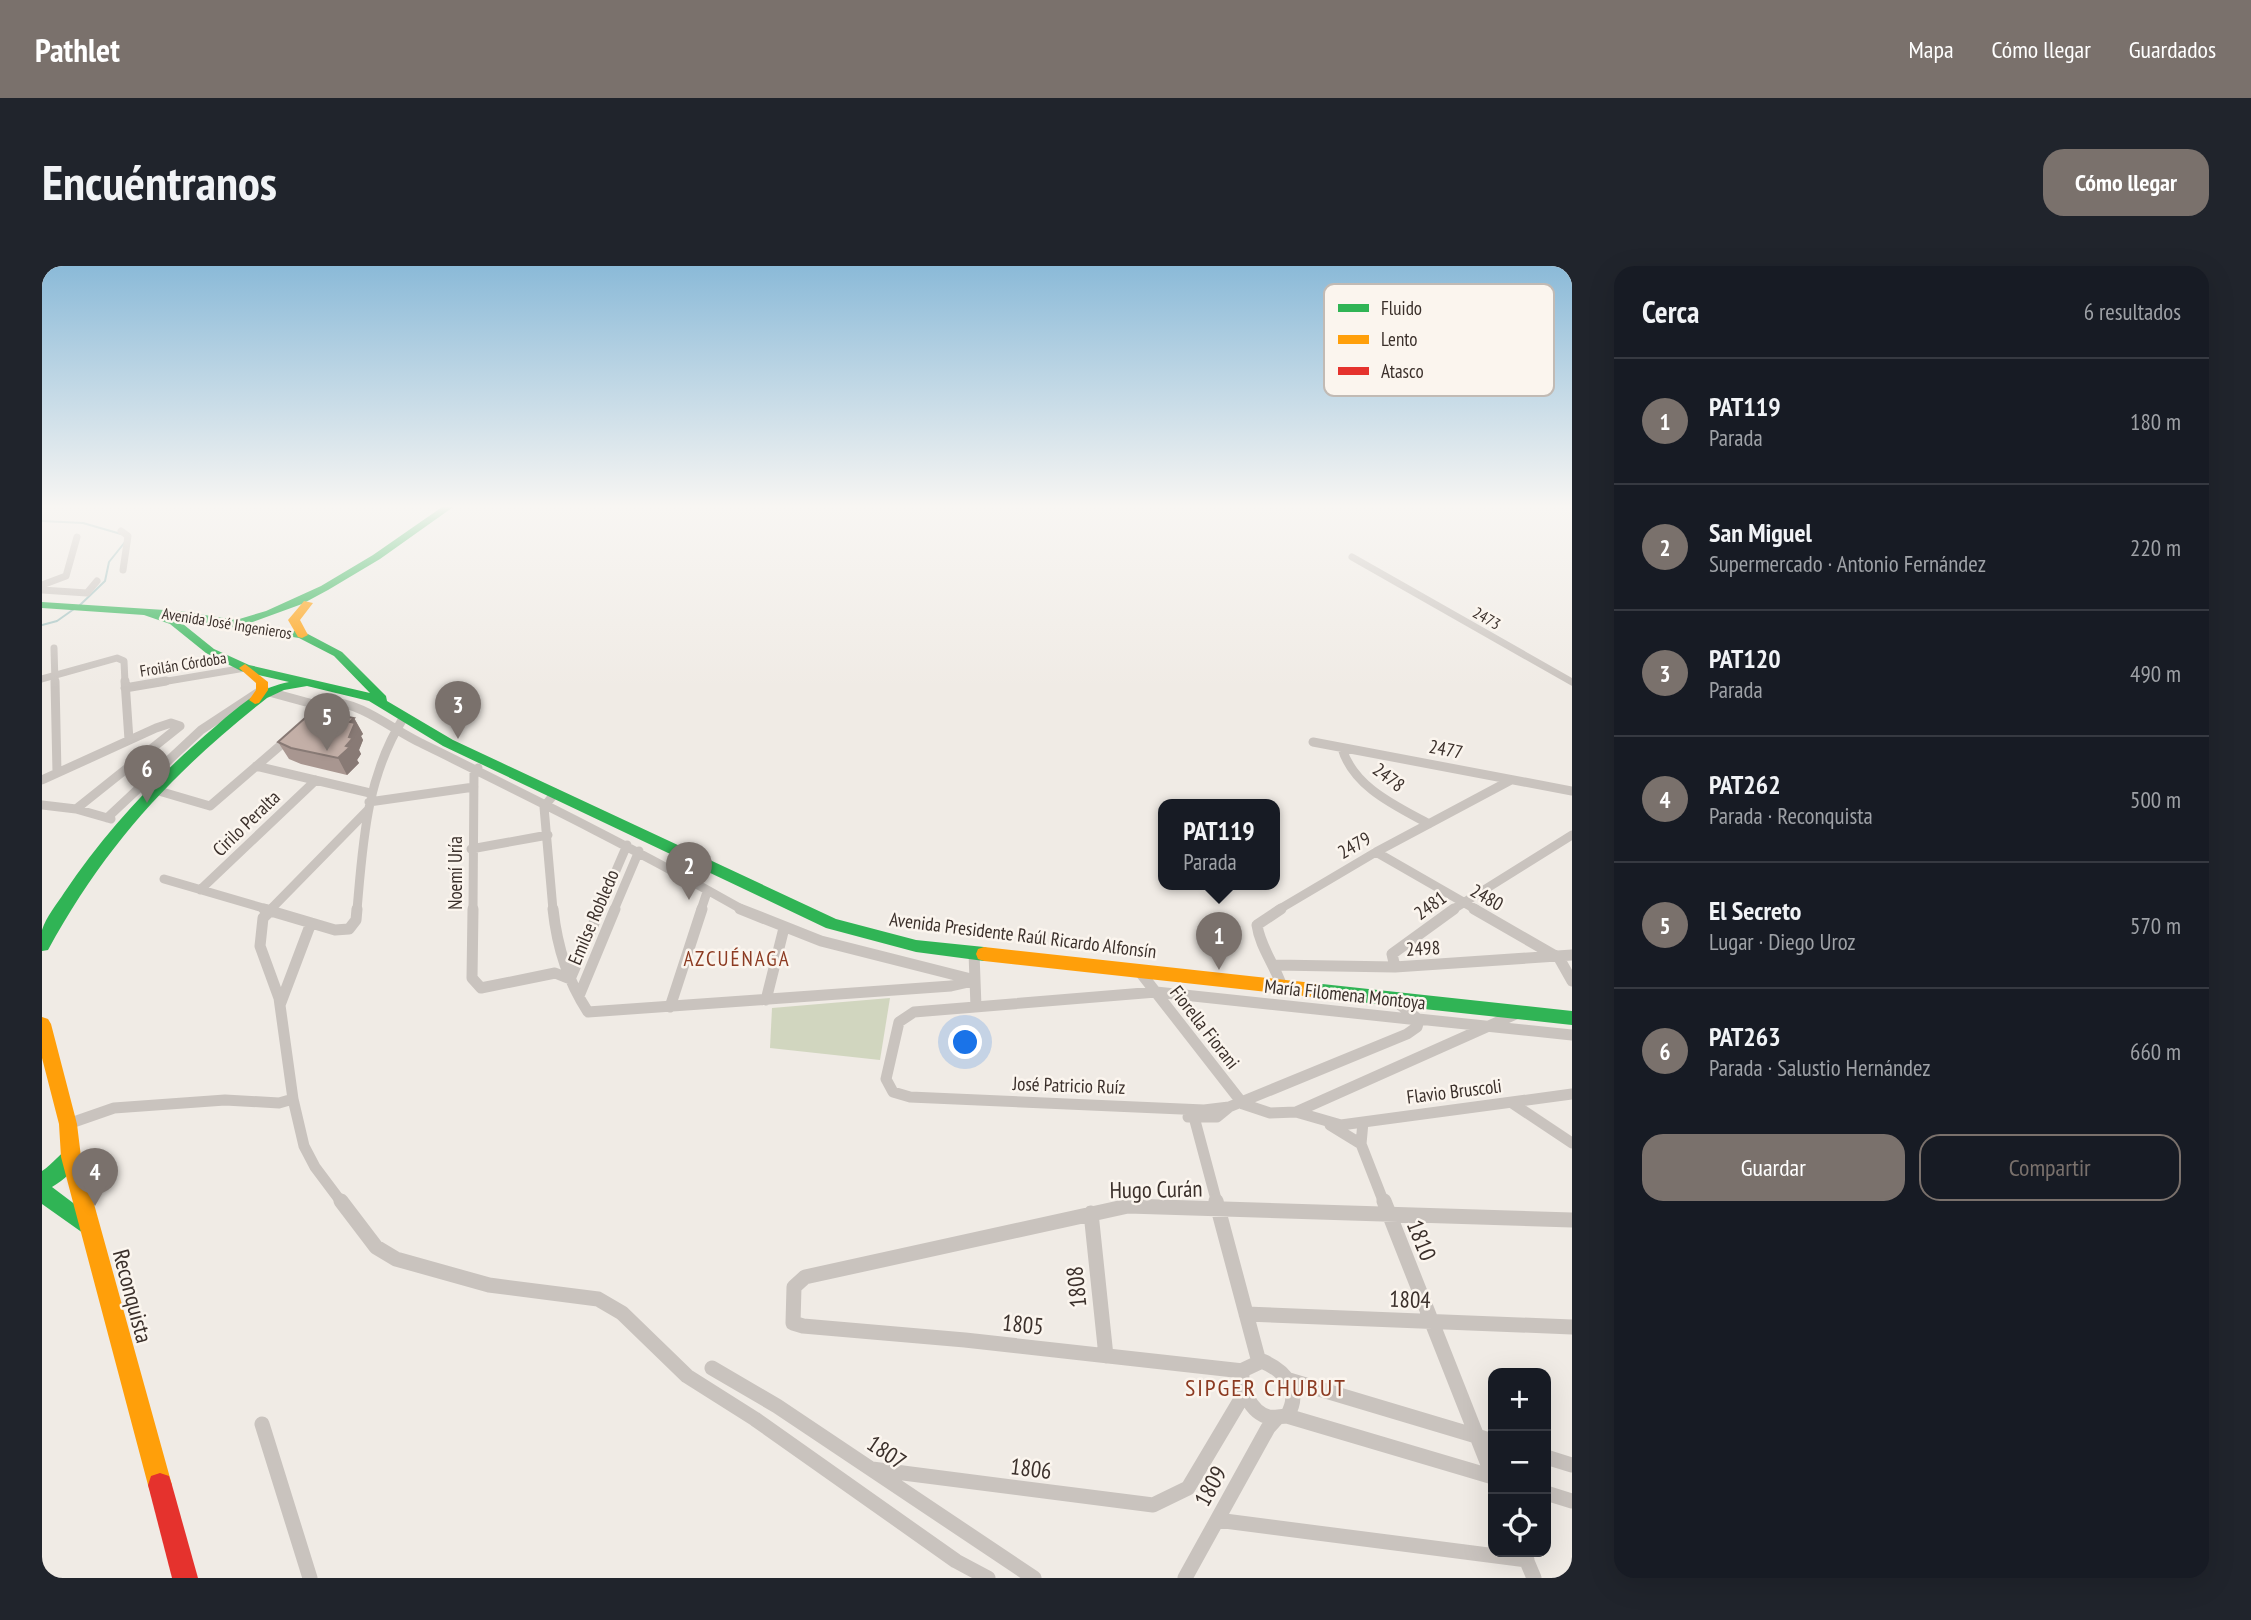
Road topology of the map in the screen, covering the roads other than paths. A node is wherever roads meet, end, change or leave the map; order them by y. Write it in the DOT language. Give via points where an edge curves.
graph roads {
  1 [pos="69,566"];
  2 [pos="124,566"];
  3 [pos="360,566"];
  4 [pos="1368,566"];
  5 [pos="123,570"];
  6 [pos="97,581"];
  7 [pos="42,588"];
  8 [pos="311,599"];
  9 [pos="42,605"];
  10 [pos="146,612"];
  11 [pos="240,622"];
  12 [pos="302,635"];
  13 [pos="203,646"];
  14 [pos="54,648"];
  15 [pos="344,659"];
  16 [pos="245,668"];
  17 [pos="54,676"];
  18 [pos="42,679"];
  19 [pos="1572,682"];
  20 [pos="305,683"];
  21 [pos="125,688"];
  22 [pos="262,695"];
  23 [pos="327,704"];
  24 [pos="396,719"];
  25 [pos="305,724"];
  26 [pos="176,725"];
  27 [pos="203,731"];
  28 [pos="295,732"];
  29 [pos="129,740"];
  30 [pos="1313,742"];
  31 [pos="1342,748"];
  32 [pos="256,766"];
  33 [pos="480,766"];
  34 [pos="57,773"];
  35 [pos="1511,779"];
  36 [pos="42,780"];
  37 [pos="316,780"];
  38 [pos="474,787"];
  39 [pos="152,789"];
  40 [pos="1572,791"];
  41 [pos="555,793"];
  42 [pos="369,802"];
  43 [pos="42,805"];
  44 [pos="544,807"];
  45 [pos="76,809"];
  46 [pos="107,818"];
  47 [pos="124,822"];
  48 [pos="1429,824"];
  49 [pos="548,835"];
  50 [pos="1572,835"];
  51 [pos="627,845"];
  52 [pos="471,849"];
  53 [pos="639,851"];
  54 [pos="1376,852"];
  55 [pos="164,878"];
  56 [pos="200,890"];
  57 [pos="707,891"];
  58 [pos="1462,903"];
  59 [pos="270,910"];
  60 [pos="311,923"];
  61 [pos="783,928"];
  62 [pos="42,945"];
  63 [pos="974,954"];
  64 [pos="1572,956"];
  65 [pos="1559,958"];
  66 [pos="1275,965"];
  67 [pos="1395,967"];
  68 [pos="1140,972"];
  69 [pos="570,979"];
  70 [pos="975,980"];
  71 [pos="1572,981"];
  72 [pos="1282,987"];
  73 [pos="1156,992"];
  74 [pos="579,996"];
  75 [pos="1391,999"];
  76 [pos="766,1000"];
  77 [pos="280,1005"];
  78 [pos="670,1007"];
  79 [pos="976,1007"];
  80 [pos="1518,1013"];
  81 [pos="1572,1018"];
  82 [pos="1419,1020"];
  83 [pos="42,1024"];
  84 [pos="1494,1026"];
  85 [pos="1572,1035"];
  86 [pos="893,1092"];
  87 [pos="1572,1094"];
  88 [pos="293,1099"];
  89 [pos="1512,1103"];
  90 [pos="1243,1104"];
  91 [pos="1229,1107"];
  92 [pos="1159,1108"];
  93 [pos="1296,1112"];
  94 [pos="1194,1117"];
  95 [pos="1324,1122"];
  96 [pos="1363,1122"];
  97 [pos="68,1124"];
  98 [pos="1572,1143"];
  99 [pos="1361,1144"];
  100 [pos="71,1157"];
  101 [pos="42,1182"];
  102 [pos="42,1192"];
  103 [pos="1218,1209"];
  104 [pos="1091,1213"];
  105 [pos="1388,1215"];
  106 [pos="1572,1220"];
  107 [pos="91,1229"];
  108 [pos="1246,1314"];
  109 [pos="1431,1323"];
  110 [pos="797,1325"];
  111 [pos="1572,1327"];
  112 [pos="1107,1356"];
  113 [pos="1259,1362"];
  114 [pos="712,1368"];
  115 [pos="1243,1371"];
  116 [pos="1289,1380"];
  117 [pos="1244,1394"];
  118 [pos="1282,1417"];
  119 [pos="262,1424"];
  120 [pos="1477,1437"];
  121 [pos="1488,1440"];
  122 [pos="1551,1459"];
  123 [pos="1488,1464"];
  124 [pos="1572,1465"];
  125 [pos="872,1469"];
  126 [pos="1488,1476"];
  127 [pos="1182,1492"];
  128 [pos="1549,1494"];
  129 [pos="1572,1501"];
  130 [pos="1217,1520"];
  131 [pos="1488,1552"];
  132 [pos="1525,1557"];
  133 [pos="185,1578"];
  134 [pos="310,1578"];
  135 [pos="988,1578"];
  136 [pos="1034,1578"];
  137 [pos="1185,1578"];
  138 [pos="1534,1578"];
  1 -- 7 [label="street" via="66,576"];
  2 -- 5 [label="street"];
  3 -- 8 [label="main road"];
  4 -- 19 [label="street, 2473"];
  6 -- 7 [label="street" via="82,593"];
  8 -- 11 [label="main road" via="284,612"];
  8 -- 12 [label="main road" via="295,617"];
  9 -- 10 [label="main road, Avenida José Ingenieros"];
  10 -- 11 [label="main road, Avenida José Ingenieros"];
  10 -- 13 [label="main road, Avenida José Ingenieros" via="178,624"];
  11 -- 12 [label="main road, Avenida José Ingenieros"];
  11 -- 13 [label="main road" via="212,633"];
  12 -- 15 [label="main road, Avenida José Ingenieros"];
  13 -- 16 [label="main road, Avenida José Ingenieros"];
  14 -- 17 [label="street"];
  15 -- 20 [label="main road" via="332,676"];
  15 -- 24 [label="main road, Avenida Presidente Raúl Ricardo Alfonsín"];
  16 -- 20 [label="main road, Avenida José Ingenieros"];
  16 -- 21 [label="street, Froilán Córdoba"];
  16 -- 22 [label="main road" via="259,677"];
  17 -- 18 [label="street"];
  17 -- 21 [label="street" via="117,658 124,661"];
  17 -- 34 [label="street"];
  20 -- 22 [label="main road"];
  20 -- 24 [label="main road, Avenida Presidente Raúl Ricardo Alfonsín" via="366,695"];
  21 -- 29 [label="street"];
  22 -- 23 [label="street"];
  22 -- 27 [label="street" via="236,705"];
  22 -- 39 [label="main road"];
  23 -- 24 [label="street" via="338,701"];
  23 -- 25 [label="street"];
  24 -- 33 [label="main road, Avenida Presidente Raúl Ricardo Alfonsín"];
  24 -- 42 [label="street" via="383,747"];
  26 -- 27 [label="street"];
  26 -- 29 [label="street"];
  26 -- 45 [label="street"];
  27 -- 46 [label="street"];
  28 -- 32 [label="street"];
  29 -- 34 [label="street"];
  30 -- 31 [label="street, 2477"];
  31 -- 35 [label="street, 2477"];
  31 -- 48 [label="street, 2478" via="1343,756 1365,783"];
  32 -- 37 [label="street"];
  32 -- 39 [label="street" via="210,806"];
  33 -- 38 [label="street, Noemí Uría"];
  33 -- 41 [label="main road, Avenida Presidente Raúl Ricardo Alfonsín"];
  33 -- 44 [label="street"];
  34 -- 36 [label="street"];
  35 -- 40 [label="street, 2477"];
  35 -- 48 [label="street, 2479"];
  37 -- 42 [label="street"];
  37 -- 56 [label="street, Cirilo Peralta"];
  38 -- 42 [label="street"];
  38 -- 52 [label="street, Noemí Uría"];
  39 -- 47 [label="main road"];
  41 -- 44 [label="street"];
  41 -- 63 [label="main road, Avenida Presidente Raúl Ricardo Alfonsín" via="832,924 916,946"];
  42 -- 59 [label="street"];
  42 -- 60 [label="street" via="356,920 349,929 335,930"];
  43 -- 45 [label="street"];
  44 -- 49 [label="street"];
  44 -- 51 [label="street"];
  45 -- 46 [label="street"];
  46 -- 47 [label="street"];
  47 -- 62 [label="main road" via="64,902"];
  48 -- 54 [label="street, 2479"];
  49 -- 52 [label="street"];
  49 -- 69 [label="street" via="557,936"];
  50 -- 58 [label="street, 2481"];
  51 -- 53 [label="street"];
  51 -- 69 [label="street, Emilse Robledo"];
  52 -- 69 [label="street, Noemí Uría" via="472,978 478,988 555,973"];
  53 -- 57 [label="street"];
  53 -- 74 [label="street, Emilse Robledo"];
  54 -- 58 [label="street, 2480"];
  54 -- 66 [label="street, 2479" via="1257,925 1259,940"];
  55 -- 56 [label="street"];
  56 -- 59 [label="street"];
  57 -- 61 [label="street"];
  57 -- 78 [label="street"];
  58 -- 65 [label="street, 2480"];
  58 -- 67 [label="street, 2481" via="1392,954"];
  59 -- 60 [label="street"];
  59 -- 77 [label="street" via="263,918 260,946"];
  60 -- 77 [label="street"];
  61 -- 70 [label="street"];
  61 -- 76 [label="street"];
  63 -- 68 [label="main road, Avenida Presidente Raúl Ricardo Alfonsín"];
  63 -- 70 [label="street"];
  64 -- 65 [label="street, 2498"];
  65 -- 67 [label="street, 2498"];
  65 -- 71 [label="street"];
  66 -- 67 [label="street, 2498"];
  66 -- 72 [label="street"];
  68 -- 72 [label="main road, Avenida Presidente Raúl Ricardo Alfonsín"];
  68 -- 73 [label="street, Fiorella Fiorani"];
  69 -- 74 [label="street"];
  70 -- 76 [label="street" via="951,986"];
  70 -- 79 [label="street"];
  72 -- 75 [label="main road, Avenida Presidente Raúl Ricardo Alfonsín"];
  73 -- 79 [label="street, María Filomena Montoya"];
  73 -- 82 [label="street, María Filomena Montoya"];
  73 -- 90 [label="street, Fiorella Fiorani"];
  74 -- 78 [label="street" via="587,1012 594,1013"];
  75 -- 80 [label="main road, Avenida Presidente Raúl Ricardo Alfonsín"];
  75 -- 82 [label="street"];
  76 -- 78 [label="street"];
  77 -- 88 [label="street"];
  79 -- 86 [label="street, María Filomena Montoya" via="905,1015 899,1022 886,1079"];
  80 -- 81 [label="main road, Avenida Presidente Raúl Ricardo Alfonsín"];
  80 -- 84 [label="street, José Patricio Ruíz"];
  82 -- 84 [label="street, María Filomena Montoya"];
  82 -- 90 [label="street, José Patricio Ruíz" via="1407,1034"];
  83 -- 97 [label="main road, Reconquista"];
  84 -- 85 [label="street, María Filomena Montoya"];
  84 -- 93 [label="street, José Patricio Ruíz"];
  86 -- 92 [label="street, José Patricio Ruíz" via="910,1097"];
  87 -- 89 [label="street, Flavio Bruscoli"];
  88 -- 97 [label="street" via="274,1104 218,1100 122,1105"];
  88 -- 135 [label="street" via="304,1146 315,1167 376,1247 396,1259 489,1284 598,1299 622,1313 687,1376 956,1561"];
  89 -- 96 [label="street, Flavio Bruscoli"];
  89 -- 98 [label="street"];
  90 -- 91 [label="street, José Patricio Ruíz"];
  90 -- 93 [label="street, José Patricio Ruíz" via="1270,1113"];
  91 -- 92 [label="street, José Patricio Ruíz"];
  91 -- 94 [label="street" via="1217,1117"];
  92 -- 94 [label="street"];
  93 -- 95 [label="street"];
  94 -- 103 [label="street"];
  95 -- 96 [label="street, Flavio Bruscoli"];
  95 -- 99 [label="street"];
  96 -- 99 [label="street"];
  97 -- 100 [label="main road, Reconquista"];
  99 -- 105 [label="street, 1810"];
  100 -- 101 [label="main road"];
  100 -- 107 [label="main road, Reconquista"];
  102 -- 107 [label="main road"];
  103 -- 104 [label="street, Hugo Curán" via="1128,1206"];
  103 -- 105 [label="street, Hugo Curán"];
  103 -- 108 [label="street"];
  104 -- 110 [label="street, Hugo Curán" via="805,1277 797,1282 793,1294 792,1315"];
  104 -- 112 [label="street, 1808"];
  105 -- 106 [label="street, Hugo Curán"];
  105 -- 109 [label="street, 1810"];
  107 -- 133 [label="main road, Reconquista"];
  108 -- 109 [label="street, 1804"];
  108 -- 113 [label="street"];
  109 -- 111 [label="street, 1804"];
  109 -- 120 [label="street, 1810"];
  110 -- 112 [label="street, 1805"];
  112 -- 115 [label="street, 1805"];
  113 -- 115 [label="street"];
  113 -- 116 [label="street" via="1272,1364"];
  114 -- 125 [label="street, 1807"];
  115 -- 117 [label="street"];
  116 -- 118 [label="street" via="1295,1400"];
  116 -- 120 [label="street"];
  117 -- 118 [label="street" via="1259,1412"];
  117 -- 127 [label="street, 1809"];
  118 -- 126 [label="street"];
  118 -- 130 [label="street, 1809"];
  119 -- 134 [label="street"];
  120 -- 121 [label="street"];
  120 -- 123 [label="street, 1810"];
  122 -- 124 [label="street"];
  125 -- 127 [label="street, 1806" via="1145,1505"];
  125 -- 136 [label="street, 1807"];
  128 -- 129 [label="street"];
  130 -- 131 [label="street"];
  130 -- 137 [label="street, 1809"];
  132 -- 138 [label="street"];
}
